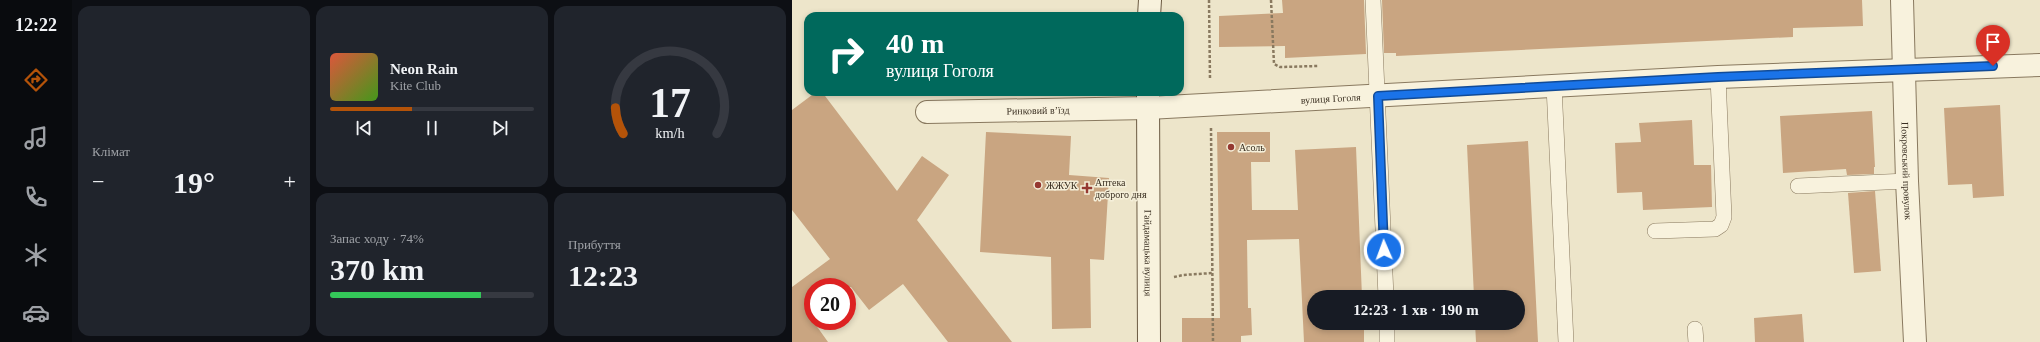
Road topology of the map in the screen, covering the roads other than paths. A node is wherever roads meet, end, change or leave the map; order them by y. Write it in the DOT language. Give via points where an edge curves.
graph roads {
  1 [pos="1150,0"];
  2 [pos="1373,0"];
  3 [pos="1902,0"];
  4 [pos="1149,12"];
  5 [pos="2040,65"];
  6 [pos="1903,69"];
  7 [pos="1718,77"];
  8 [pos="1554,86"];
  9 [pos="1378,96"];
  10 [pos="1148,100"];
  11 [pos="927,112"];
  12 [pos="1907,181"];
  13 [pos="1798,186"];
  14 [pos="1655,231"];
  15 [pos="1386,290"];
  16 [pos="1387,330"];
  17 [pos="1150,342"];
  18 [pos="1387,342"];
  19 [pos="1566,342"];
  20 [pos="1915,342"];
  1 -- 4 [label="street"];
  2 -- 9 [label="lane"];
  3 -- 6 [label="street, Покровський провулок"];
  5 -- 6 [label="street, вулиця Гоголя"];
  6 -- 7 [label="street, вулиця Гоголя"];
  6 -- 12 [label="street, Покровський провулок"];
  7 -- 8 [label="street, вулиця Гоголя"];
  7 -- 14 [label="lane" via="1724,217 1721,225 1715,229"];
  8 -- 9 [label="street, вулиця Гоголя"];
  8 -- 19 [label="lane"];
  9 -- 10 [label="street, вулиця Гоголя"];
  9 -- 15 [label="lane"];
  10 -- 11 [label="street, Ринковий в’їзд"];
  10 -- 17 [label="street, Гайдамацька вулиця"];
  12 -- 13 [label="lane"];
  12 -- 20 [label="street, Покровський провулок"];
  16 -- 18 [label="lane"];
}
